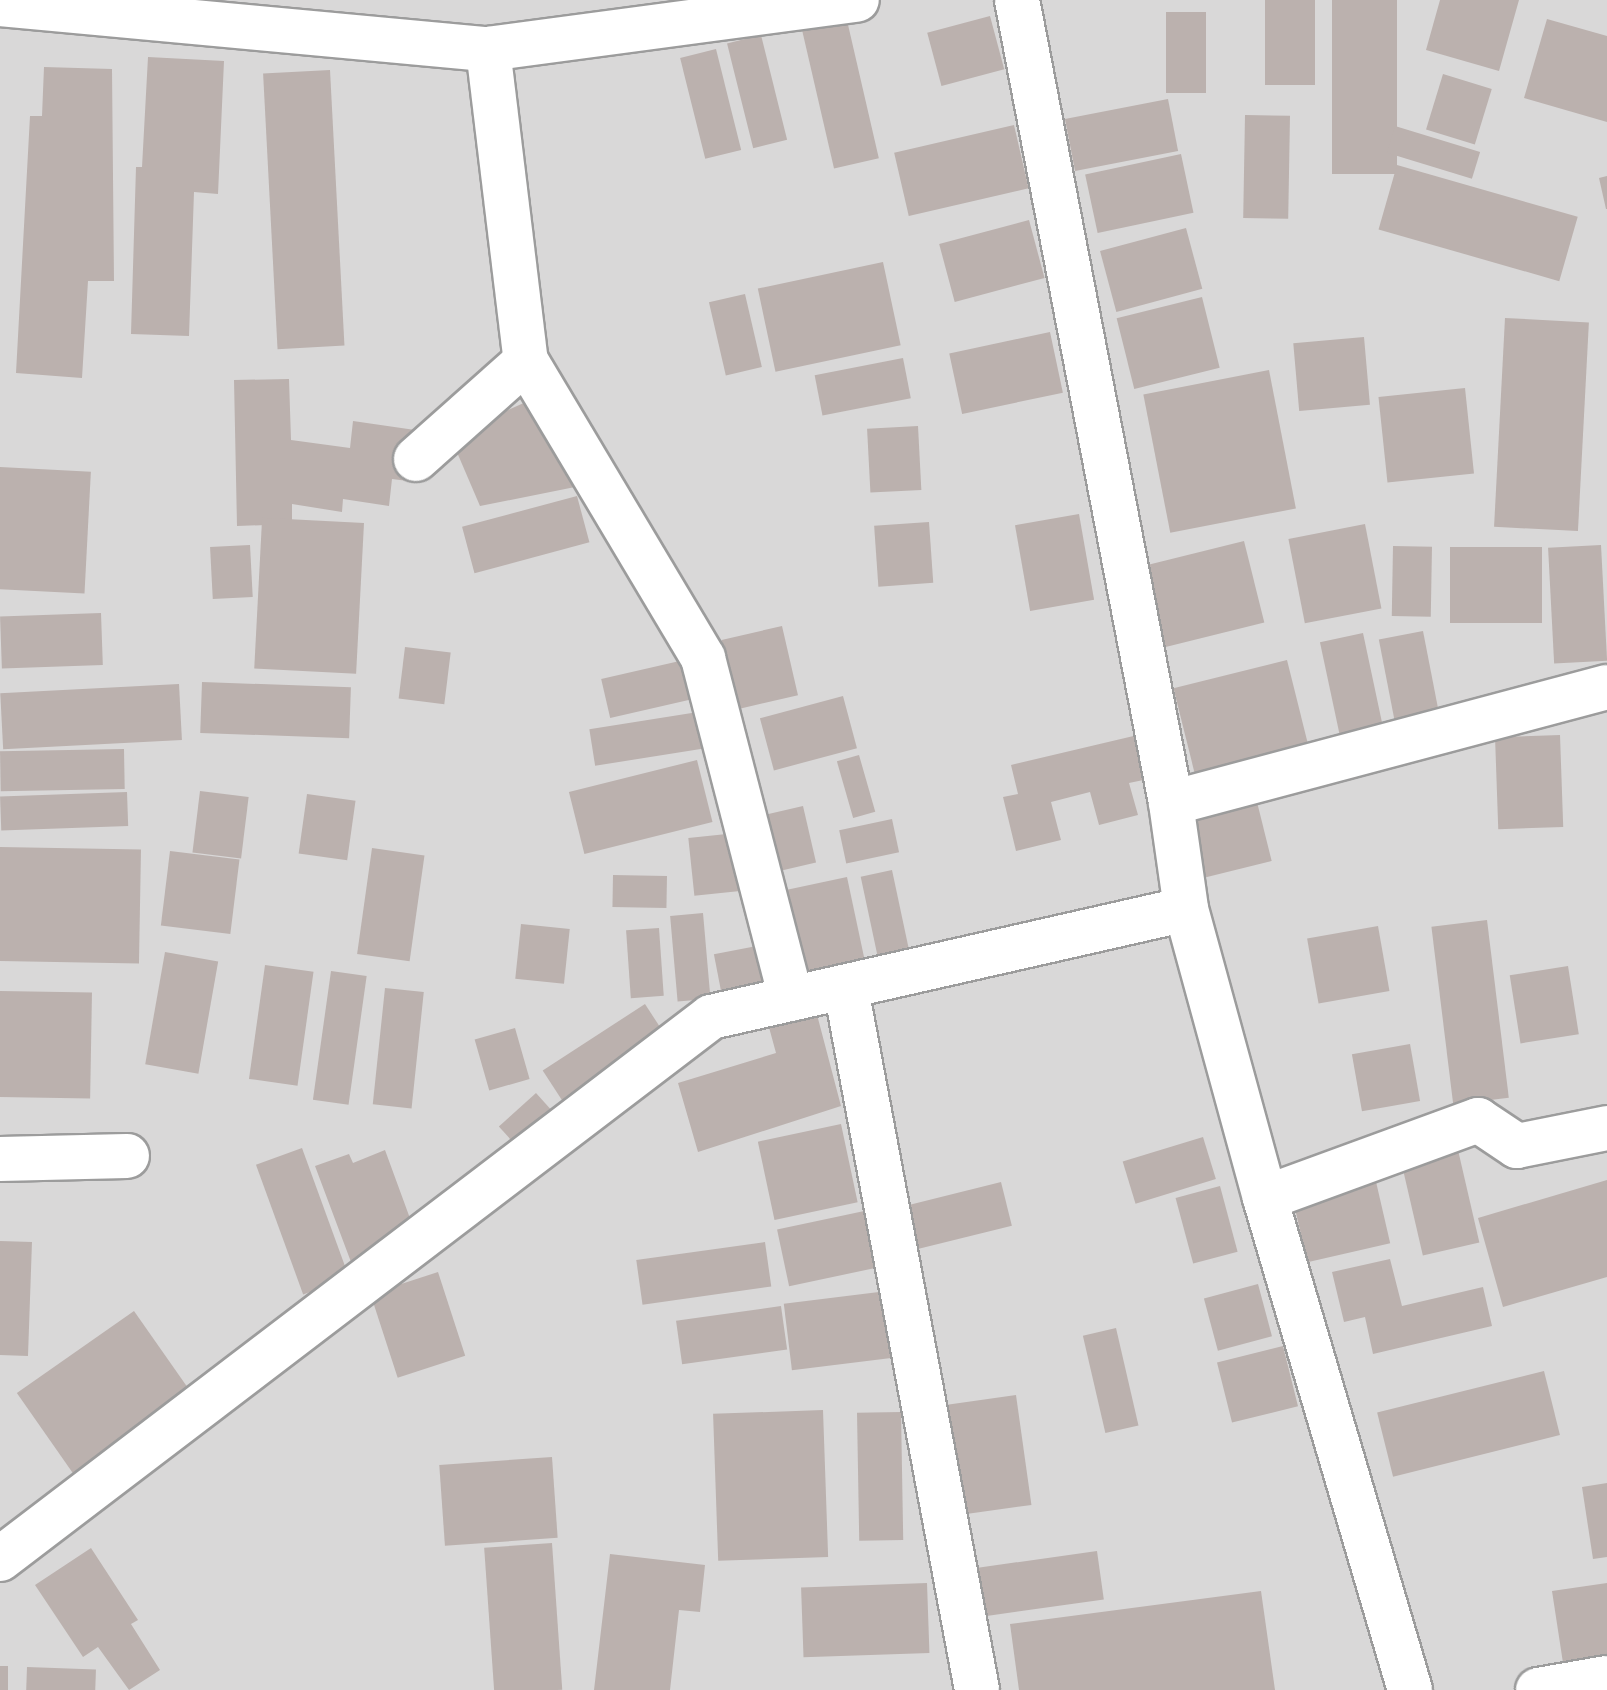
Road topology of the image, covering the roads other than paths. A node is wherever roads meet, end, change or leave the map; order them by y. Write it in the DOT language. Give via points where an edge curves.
graph roads {
  1 [pos="857,0"];
  2 [pos="1017,0"];
  3 [pos="0,4"];
  4 [pos="488,49"];
  5 [pos="526,361"];
  6 [pos="416,459"];
  7 [pos="1607,687"];
  8 [pos="1171,803"];
  9 [pos="1186,909"];
  10 [pos="846,989"];
  11 [pos="791,999"];
  12 [pos="1607,1128"];
  13 [pos="127,1156"];
  14 [pos="0,1159"];
  15 [pos="1265,1198"];
  16 [pos="0,1559"];
  17 [pos="1607,1678"];
  18 [pos="977,1690"];
  19 [pos="1410,1690"];
  20 [pos="1538,1690"];
  1 -- 4 [label="street"];
  2 -- 8 [label="street"];
  3 -- 4 [label="street"];
  4 -- 5 [label="street"];
  5 -- 6 [label="street"];
  5 -- 11 [label="street" via="703,658"];
  7 -- 8 [label="street"];
  8 -- 9 [label="street"];
  9 -- 10 [label="street"];
  9 -- 15 [label="street"];
  10 -- 11 [label="street"];
  10 -- 18 [label="street"];
  11 -- 16 [label="street" via="711,1017"];
  12 -- 15 [label="street" via="1517,1146 1478,1120"];
  13 -- 14 [label="street"];
  15 -- 19 [label="street"];
  17 -- 20 [label="street"];
}
